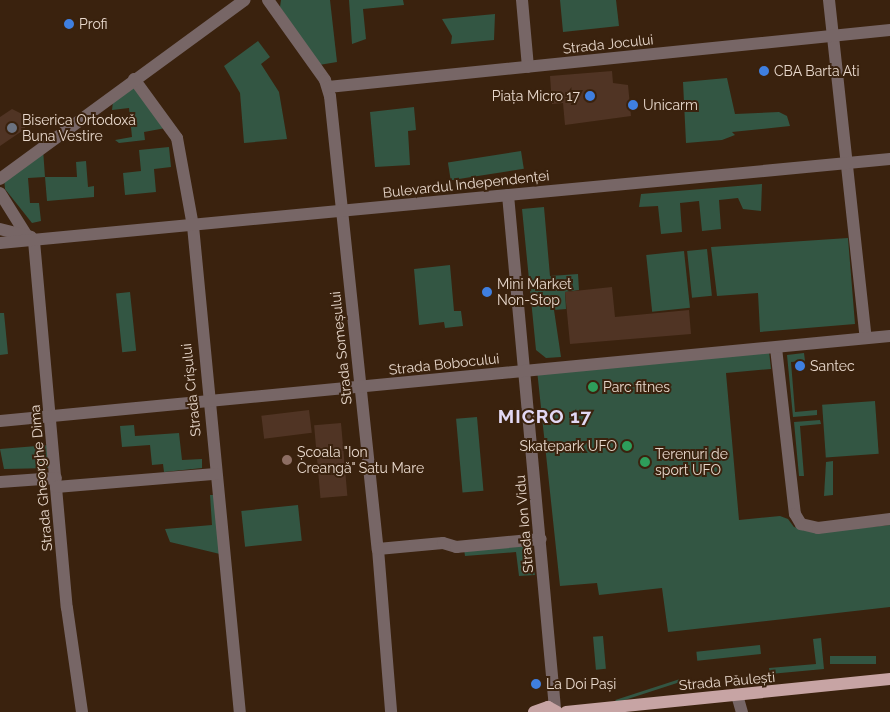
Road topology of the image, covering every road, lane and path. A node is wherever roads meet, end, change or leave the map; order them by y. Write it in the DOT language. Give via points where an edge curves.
graph roads {
  1 [pos="246,0"];
  2 [pos="268,0"];
  3 [pos="522,0"];
  4 [pos="829,0"];
  5 [pos="890,30"];
  6 [pos="832,36"];
  7 [pos="528,67"];
  8 [pos="134,79"];
  9 [pos="328,87"];
  10 [pos="890,159"];
  11 [pos="845,162"];
  12 [pos="0,179"];
  13 [pos="0,193"];
  14 [pos="508,195"];
  15 [pos="342,212"];
  16 [pos="193,226"];
  17 [pos="0,229"];
  18 [pos="36,239"];
  19 [pos="0,243"];
  20 [pos="890,336"];
  21 [pos="866,338"];
  22 [pos="776,348"];
  23 [pos="525,371"];
  24 [pos="360,387"];
  25 [pos="208,403"];
  26 [pos="51,416"];
  27 [pos="0,421"];
  28 [pos="215,474"];
  29 [pos="0,482"];
  30 [pos="56,483"];
  31 [pos="890,520"];
  32 [pos="541,539"];
  33 [pos="378,549"];
  34 [pos="890,679"];
  35 [pos="737,695"];
  36 [pos="557,709"];
  37 [pos="82,712"];
  38 [pos="240,712"];
  39 [pos="392,712"];
  40 [pos="534,712"];
  41 [pos="742,712"];
  1 -- 8 [label="street"];
  2 -- 9 [label="street, Strada Someșului"];
  3 -- 7 [label="street"];
  4 -- 6 [label="street"];
  5 -- 6 [label="street, Strada Jocului"];
  6 -- 7 [label="street, Strada Jocului"];
  6 -- 11 [label="street"];
  7 -- 9 [label="street, Strada Jocului"];
  8 -- 12 [label="street"];
  8 -- 16 [label="street, Strada Crișului" via="176,138"];
  9 -- 15 [label="street, Strada Someșului"];
  10 -- 11 [label="street, Bulevardul Independenței"];
  11 -- 14 [label="street, Bulevardul Independenței"];
  11 -- 21 [label="street"];
  13 -- 18 [label="street"];
  14 -- 15 [label="street, Bulevardul Independenței"];
  14 -- 23 [label="street, Strada Ion Vidu"];
  15 -- 16 [label="street, Bulevardul Independenței"];
  15 -- 24 [label="street, Strada Someșului"];
  16 -- 18 [label="street, Bulevardul Independenței"];
  16 -- 25 [label="street, Strada Crișului"];
  17 -- 18 [label="street, Bulevardul Independenței"];
  18 -- 19 [label="street, Bulevardul Independenței"];
  18 -- 26 [label="street, Strada Gheorghe Dima"];
  20 -- 21 [label="street, Strada Bobocului"];
  21 -- 22 [label="street, Strada Bobocului"];
  22 -- 23 [label="street, Strada Bobocului"];
  22 -- 31 [label="street" via="795,514 801,524 818,528"];
  23 -- 24 [label="street, Strada Bobocului"];
  23 -- 32 [label="street, Strada Ion Vidu"];
  24 -- 25 [label="street, Strada Bobocului"];
  24 -- 33 [label="street, Strada Someșului"];
  25 -- 26 [label="street, Strada Bobocului"];
  25 -- 28 [label="street, Strada Crișului"];
  26 -- 27 [label="street, Strada Bobocului"];
  26 -- 30 [label="street, Strada Gheorghe Dima"];
  28 -- 30 [label="street"];
  28 -- 38 [label="street, Strada Crișului"];
  29 -- 30 [label="street"];
  30 -- 37 [label="street, Strada Gheorghe Dima" via="67,608"];
  32 -- 33 [label="street" via="456,547 443,543"];
  32 -- 36 [label="street, Strada Ion Vidu"];
  33 -- 39 [label="street, Strada Someșului"];
  34 -- 35 [label="main road, Strada Păulești"];
  35 -- 36 [label="main road, Strada Păulești"];
  35 -- 41 [label="street"];
  36 -- 40 [label="main road, Strada Păulești"];
}
